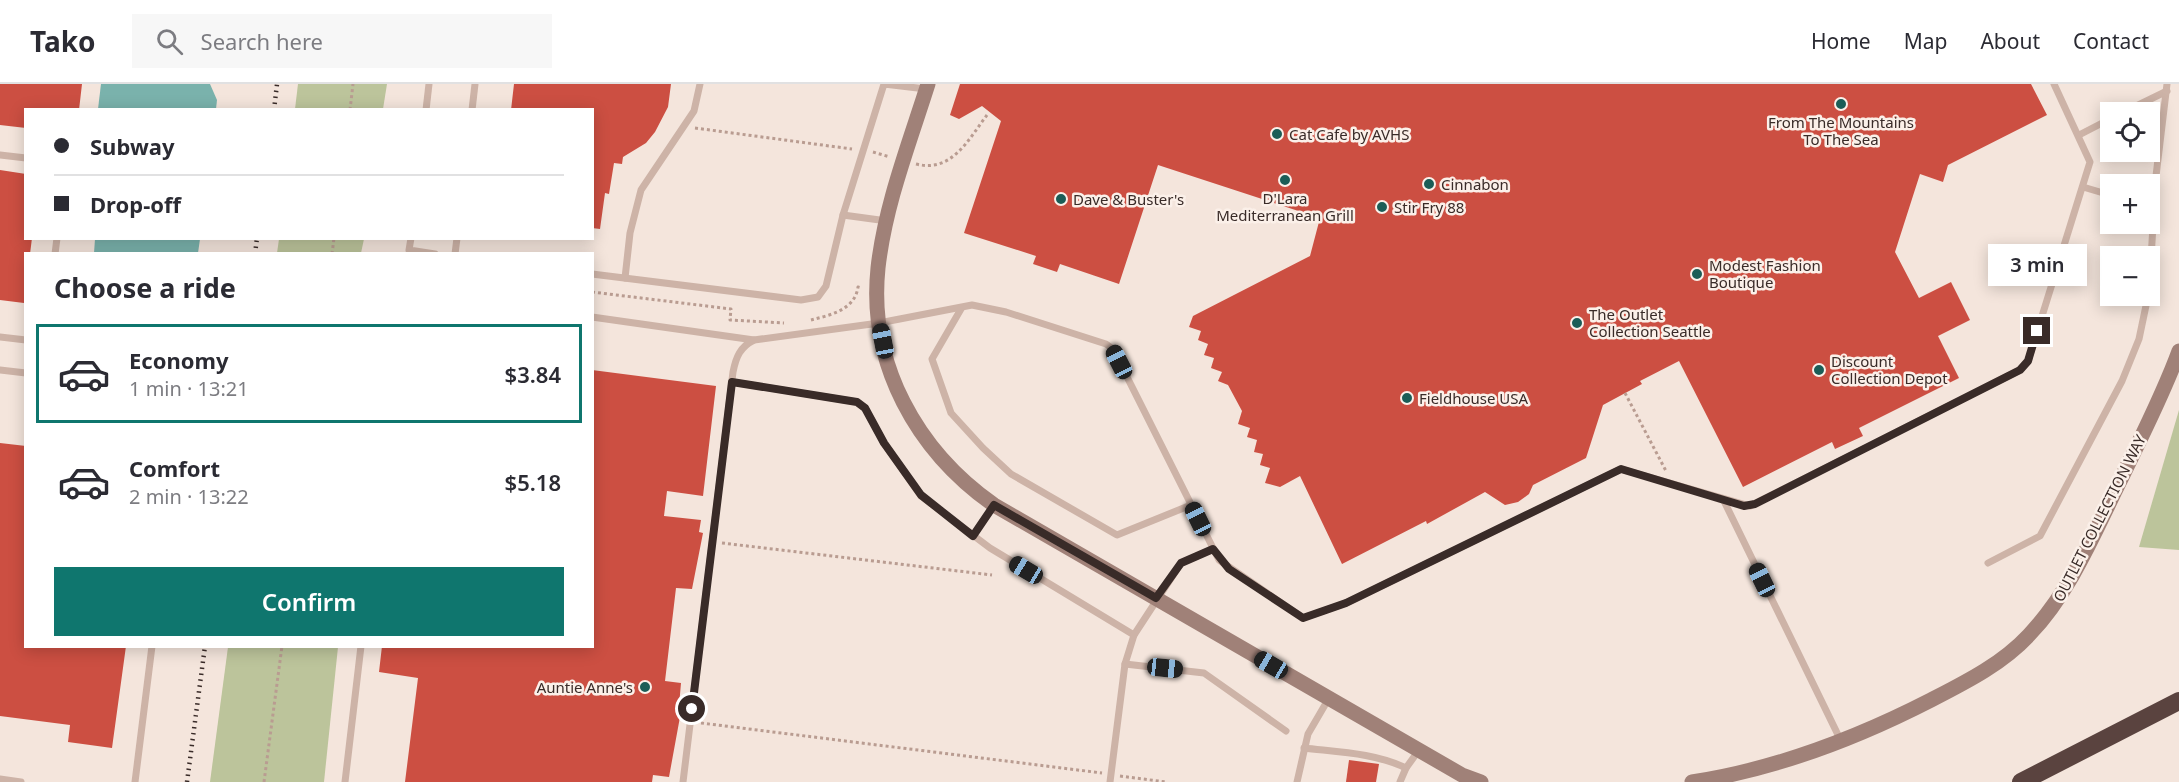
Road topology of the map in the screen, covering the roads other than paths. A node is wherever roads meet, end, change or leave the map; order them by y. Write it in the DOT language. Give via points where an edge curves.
graph roads {
  1 [pos="429,84"];
  2 [pos="475,84"];
  3 [pos="700,84"];
  4 [pos="2054,84"];
  5 [pos="927,87"];
  6 [pos="2167,88"];
  7 [pos="2142,102"];
  8 [pos="426,108"];
  9 [pos="472,108"];
  10 [pos="2100,125"];
  11 [pos="2079,135"];
  12 [pos="0,155"];
  13 [pos="24,158"];
  14 [pos="2156,174"];
  15 [pos="2083,187"];
  16 [pos="2100,192"];
  17 [pos="843,215"];
  18 [pos="887,221"];
  19 [pos="411,240"];
  20 [pos="422,252"];
  21 [pos="594,273"];
  22 [pos="625,278"];
  23 [pos="2146,306"];
  24 [pos="961,309"];
  25 [pos="594,317"];
  26 [pos="879,323"];
  27 [pos="0,337"];
  28 [pos="24,340"];
  29 [pos="754,340"];
  30 [pos="2179,351"];
  31 [pos="0,370"];
  32 [pos="24,373"];
  33 [pos="732,382"];
  34 [pos="1723,499"];
  35 [pos="994,505"];
  36 [pos="1191,505"];
  37 [pos="973,536"];
  38 [pos="1213,549"];
  39 [pos="1988,563"];
  40 [pos="1156,598"];
  41 [pos="1134,635"];
  42 [pos="152,648"];
  43 [pos="361,648"];
  44 [pos="1125,664"];
  45 [pos="1329,698"];
  46 [pos="2179,701"];
  47 [pos="1286,731"];
  48 [pos="1841,741"];
  49 [pos="1304,748"];
  50 [pos="1419,750"];
  51 [pos="1406,768"];
  52 [pos="1110,778"];
  53 [pos="0,779"];
  54 [pos="21,782"];
  55 [pos="135,782"];
  56 [pos="345,782"];
  57 [pos="683,782"];
  58 [pos="1298,782"];
  59 [pos="1400,782"];
  60 [pos="1480,782"];
  61 [pos="1692,782"];
  62 [pos="2021,782"];
  1 -- 8 [label="lane"];
  2 -- 9 [label="lane"];
  3 -- 22 [label="lane" via="697,104 686,124 641,190 630,233"];
  4 -- 11 [label="lane"];
  5 -- 17 [label="lane" via="884,84"];
  5 -- 18 [label="street"];
  6 -- 7 [label="lane"];
  6 -- 14 [label="lane"];
  10 -- 11 [label="lane"];
  11 -- 15 [label="lane" via="2091,160"];
  12 -- 13 [label="lane"];
  15 -- 16 [label="lane"];
  15 -- 34 [label="lane" via="2025,366 1755,504 1747,506"];
  17 -- 18 [label="lane"];
  17 -- 22 [label="lane" via="826,286 813,300"];
  18 -- 26 [label="street" via="877,289"];
  19 -- 20 [label="lane" via="409,250"];
  21 -- 22 [label="lane"];
  23 -- 39 [label="lane" via="2139,339 2122,381 2040,536"];
  24 -- 26 [label="lane"];
  24 -- 36 [label="lane" via="984,306 1110,345"];
  24 -- 36 [label="lane" via="932,359 951,413 1011,474 1117,535"];
  25 -- 29 [label="lane"];
  26 -- 29 [label="lane"];
  26 -- 35 [label="street" via="886,360 908,416 947,467"];
  27 -- 28 [label="lane"];
  29 -- 33 [label="lane" via="739,352"];
  30 -- 48 [label="street, OUTLET COLLECTION WAY" via="2095,533 2044,619 2012,651 1967,681"];
  31 -- 32 [label="lane"];
  33 -- 37 [label="lane" via="857,402 865,408 921,495"];
  33 -- 57 [label="lane"];
  34 -- 38 [label="lane" via="1618,470 1346,603 1303,618 1229,569"];
  34 -- 48 [label="lane"];
  35 -- 37 [label="lane"];
  35 -- 40 [label="street"];
  36 -- 38 [label="lane"];
  37 -- 41 [label="lane"];
  38 -- 40 [label="lane" via="1181,563"];
  40 -- 41 [label="lane"];
  40 -- 45 [label="street"];
  41 -- 44 [label="lane"];
  42 -- 55 [label="lane"];
  43 -- 56 [label="lane"];
  44 -- 47 [label="lane" via="1204,673"];
  44 -- 52 [label="lane"];
  45 -- 49 [label="lane"];
  45 -- 50 [label="street"];
  46 -- 62 [label="highway"];
  48 -- 61 [label="street, OUTLET COLLECTION WAY" via="1789,761"];
  49 -- 51 [label="lane" via="1358,754"];
  49 -- 58 [label="lane"];
  50 -- 51 [label="lane"];
  50 -- 60 [label="street"];
  51 -- 59 [label="lane"];
  53 -- 54 [label="lane"];
}
